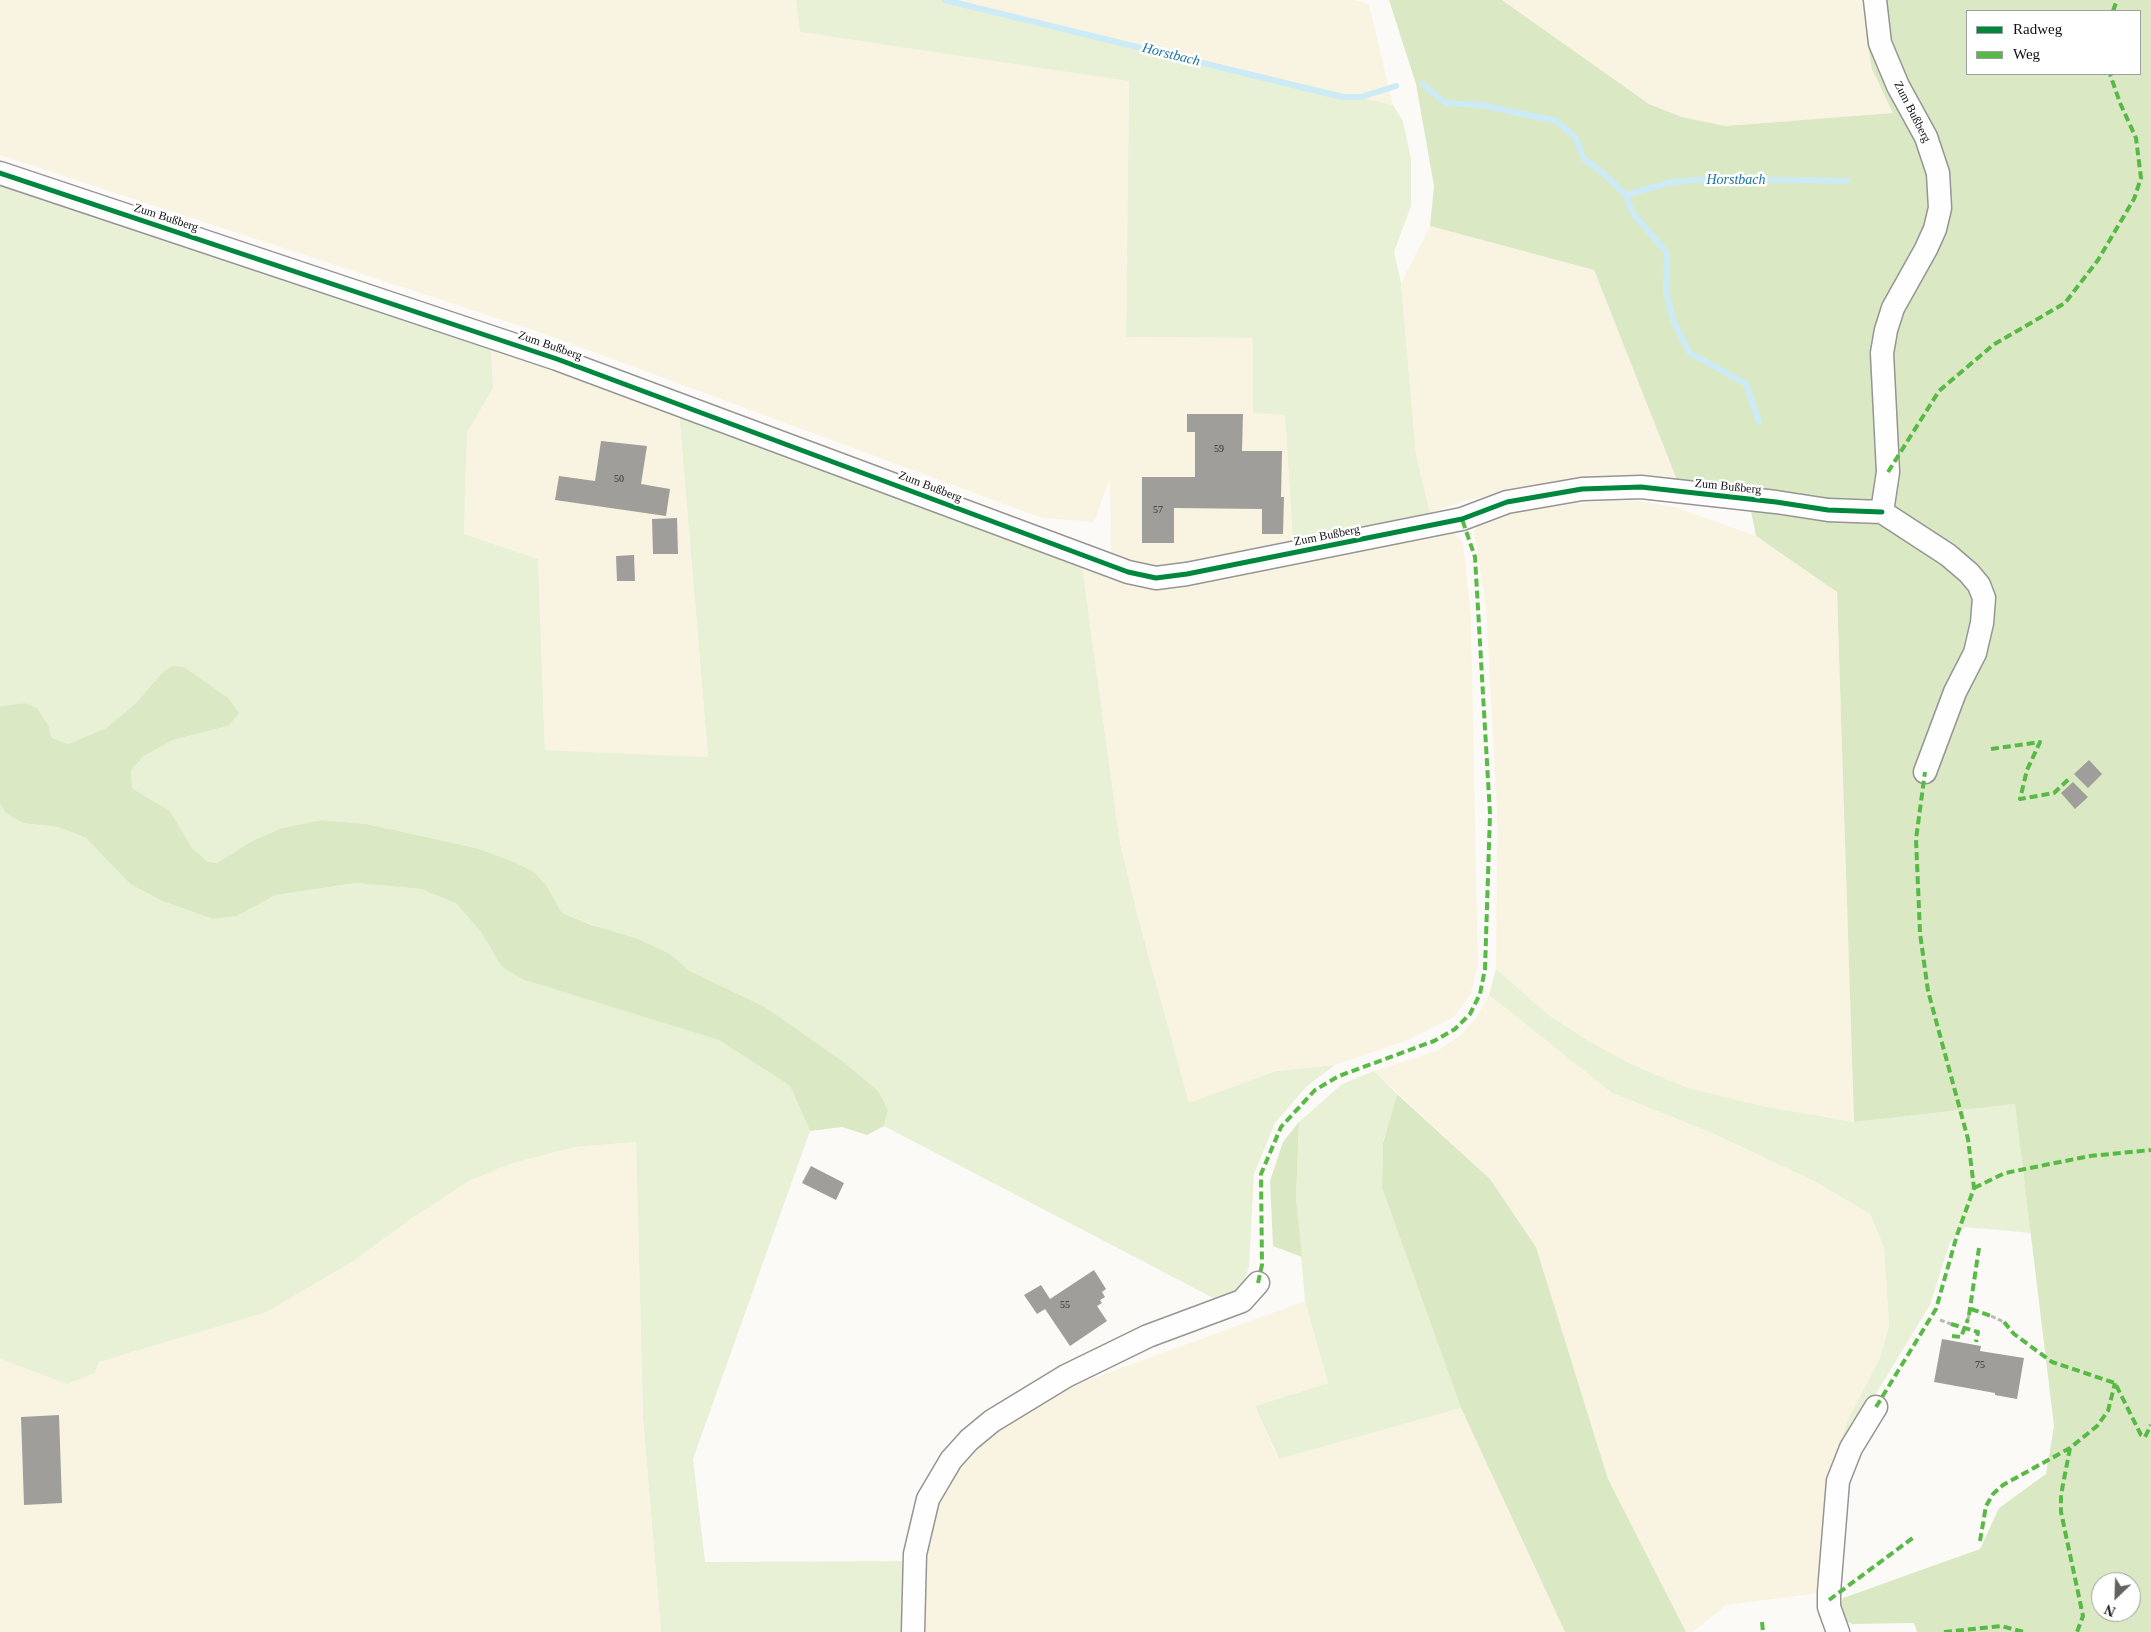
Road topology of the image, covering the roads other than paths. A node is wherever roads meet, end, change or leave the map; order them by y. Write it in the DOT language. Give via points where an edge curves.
graph roads {
  1 [pos="1875,0"];
  2 [pos="0,173"];
  3 [pos="1882,512"];
  4 [pos="1925,772"];
  5 [pos="1258,1283"];
  6 [pos="1876,1407"];
  7 [pos="913,1632"];
  8 [pos="1838,1632"];
  1 -- 3 [label="street, Zum Bußberg" via="1880,42 1898,86 1926,137 1938,173 1940,208 1935,229 1892,308 1886,330 1882,353 1888,472"];
  2 -- 3 [label="street, Zum Bußberg" via="557,359 1121,570 1156,578 1462,520 1507,502 1582,490 1641,487 1828,510"];
  3 -- 4 [label="street" via="1970,573 1984,598 1975,653 1954,692"];
  5 -- 7 [label="street" via="1242,1301 1148,1336 1066,1376 992,1421 969,1440 951,1460 928,1499 915,1554"];
  6 -- 8 [label="street" via="1850,1448 1838,1481 1829,1607"];
}
